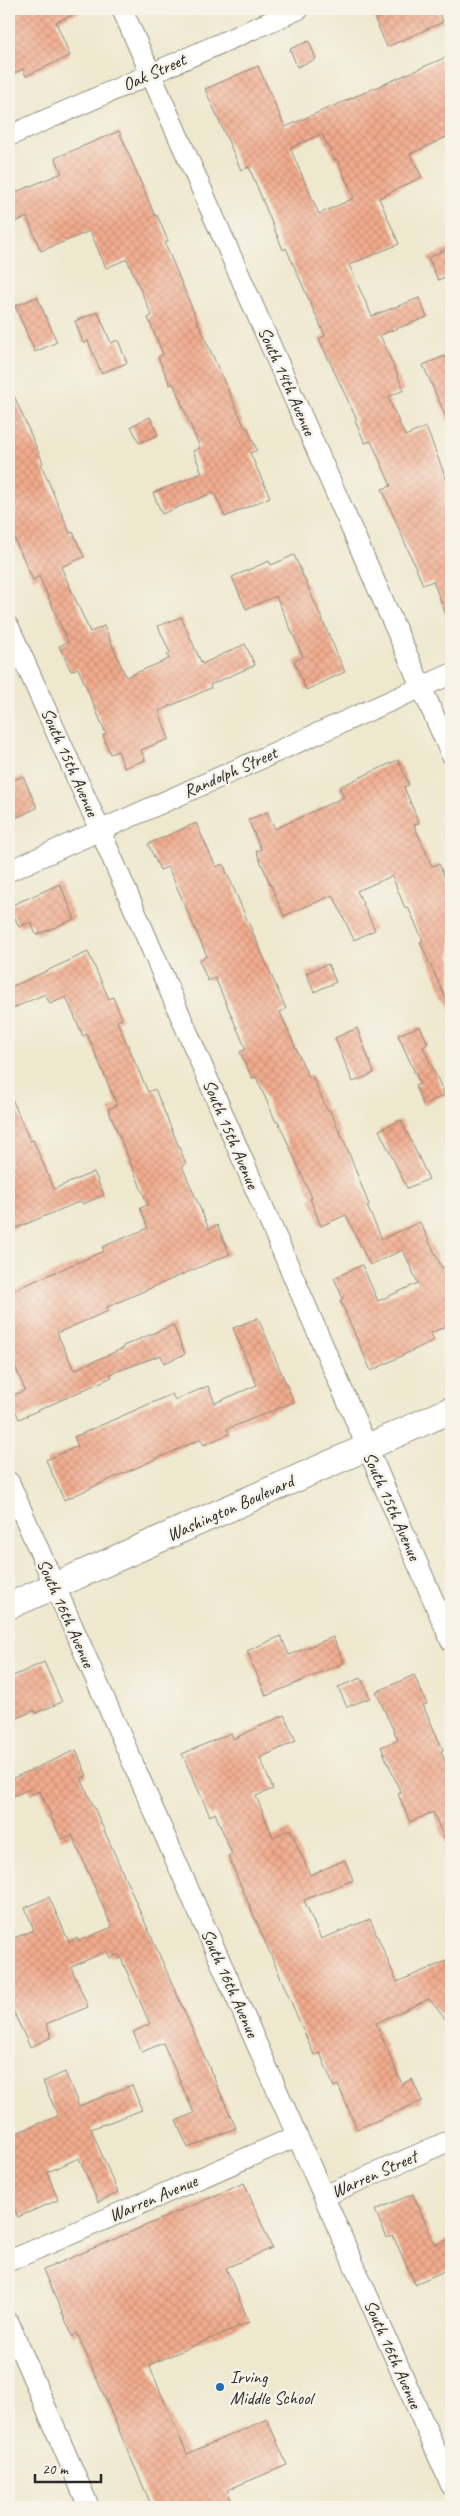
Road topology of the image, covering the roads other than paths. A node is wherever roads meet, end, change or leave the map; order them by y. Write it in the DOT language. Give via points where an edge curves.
graph roads {
  1 [pos="122,9"];
  2 [pos="299,9"];
  3 [pos="151,74"];
  4 [pos="9,136"];
  5 [pos="9,627"];
  6 [pos="451,674"];
  7 [pos="422,686"];
  8 [pos="451,754"];
  9 [pos="100,830"];
  10 [pos="9,871"];
  11 [pos="451,1410"];
  12 [pos="366,1448"];
  13 [pos="9,1482"];
  14 [pos="54,1586"];
  15 [pos="9,1606"];
  16 [pos="451,1642"];
  17 [pos="297,2136"];
  18 [pos="451,2140"];
  19 [pos="324,2196"];
  20 [pos="9,2261"];
  21 [pos="10,2331"];
  22 [pos="451,2485"];
  23 [pos="89,2507"];
  1 -- 3 [label="street, South 14th Avenue"];
  2 -- 3 [label="street, Oak Street"];
  3 -- 4 [label="street, Oak Street"];
  3 -- 7 [label="street, South 14th Avenue"];
  5 -- 9 [label="street, South 15th Avenue"];
  6 -- 7 [label="street, Randolph Street"];
  7 -- 8 [label="street, South 14th Avenue"];
  7 -- 9 [label="street, Randolph Street"];
  9 -- 10 [label="street, Randolph Street"];
  9 -- 12 [label="street, South 15th Avenue"];
  11 -- 12 [label="street, Washington Boulevard"];
  12 -- 14 [label="street, Washington Boulevard"];
  12 -- 16 [label="street, South 15th Avenue"];
  13 -- 14 [label="street, South 16th Avenue"];
  14 -- 15 [label="street, Washington Boulevard"];
  14 -- 17 [label="street, South 16th Avenue"];
  17 -- 19 [label="street, South 16th Avenue"];
  17 -- 20 [label="street, Warren Avenue"];
  18 -- 19 [label="street, Warren Street"];
  19 -- 22 [label="street, South 16th Avenue"];
  21 -- 23 [label="street"];
}
